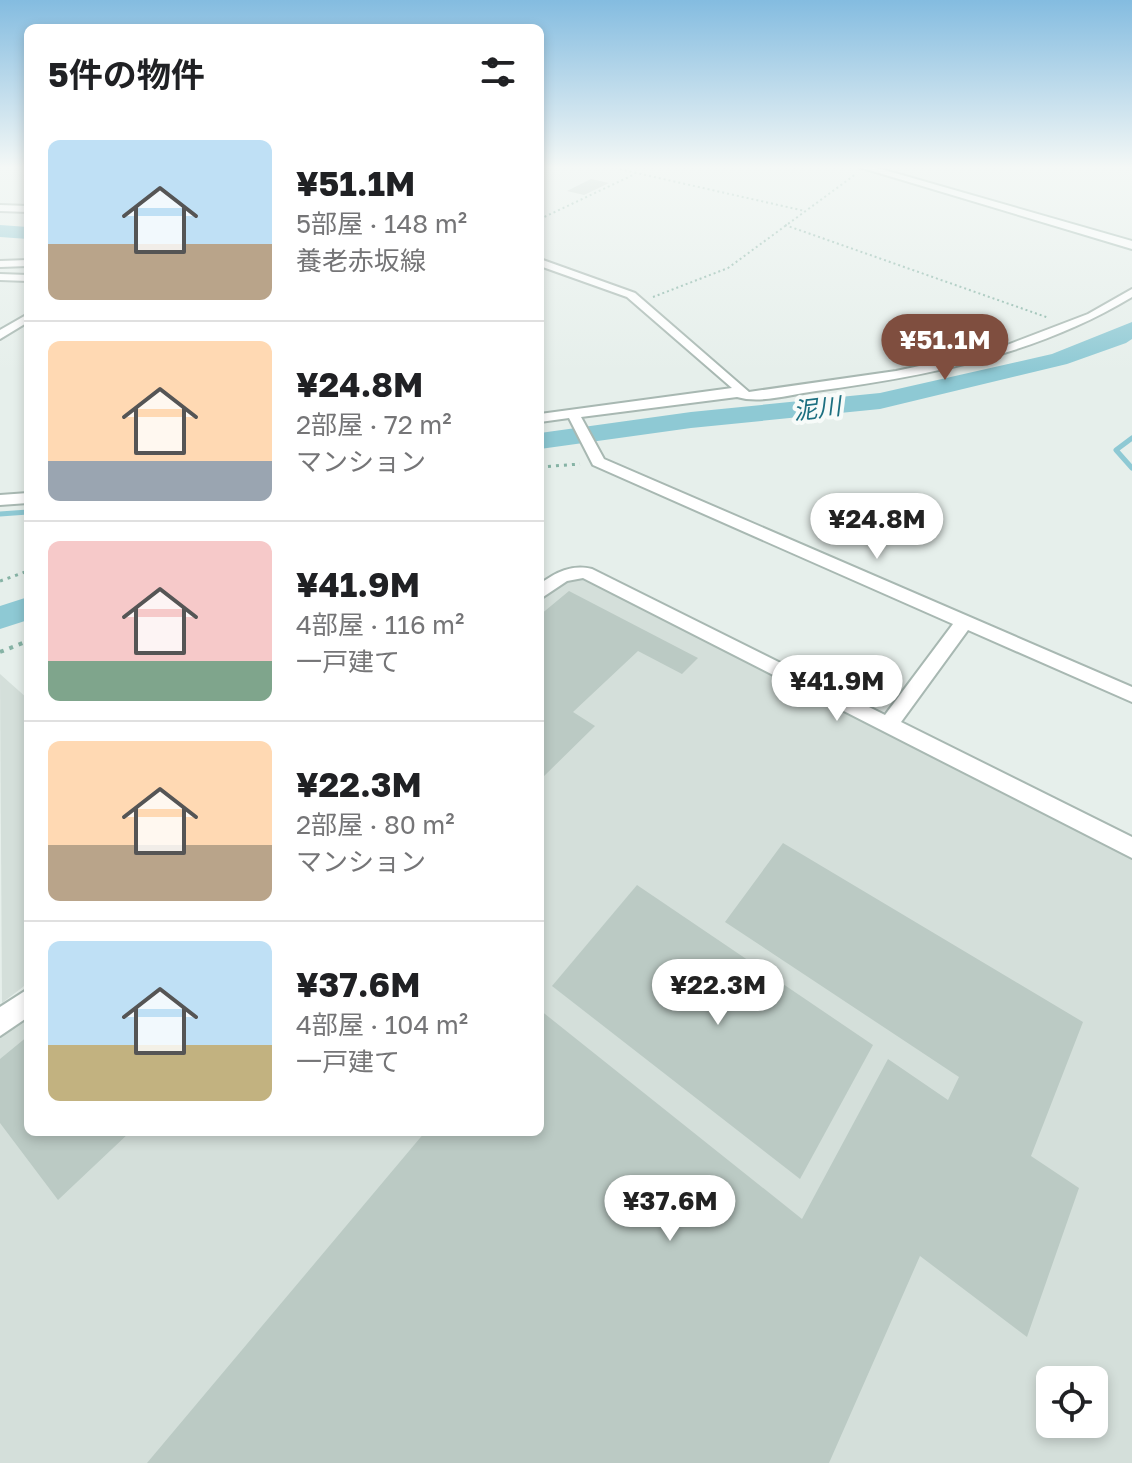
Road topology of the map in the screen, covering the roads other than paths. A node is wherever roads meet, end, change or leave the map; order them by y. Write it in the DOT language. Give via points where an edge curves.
graph roads {
  1 [pos="1099,235"];
  2 [pos="1132,245"];
  3 [pos="24,263"];
  4 [pos="544,263"];
  5 [pos="0,264"];
  6 [pos="0,277"];
  7 [pos="24,278"];
  8 [pos="1132,292"];
  9 [pos="24,320"];
  10 [pos="0,335"];
  11 [pos="738,393"];
  12 [pos="574,415"];
  13 [pos="544,418"];
  14 [pos="24,498"];
  15 [pos="0,500"];
  16 [pos="544,590"];
  17 [pos="965,621"];
  18 [pos="1132,695"];
  19 [pos="888,725"];
  20 [pos="1132,848"];
  21 [pos="24,1004"];
  22 [pos="0,1023"];
  1 -- 2 [label="main road"];
  3 -- 5 [label="street"];
  4 -- 11 [label="street" via="631,295 738,387"];
  6 -- 7 [label="street"];
  8 -- 11 [label="street" via="1040,339 903,374 748,396"];
  9 -- 10 [label="street"];
  11 -- 12 [label="street"];
  12 -- 13 [label="street"];
  12 -- 17 [label="street" via="598,460"];
  14 -- 15 [label="street"];
  16 -- 19 [label="street" via="574,571 586,573"];
  17 -- 18 [label="street"];
  17 -- 19 [label="street"];
  19 -- 20 [label="street"];
  21 -- 22 [label="street"];
}
